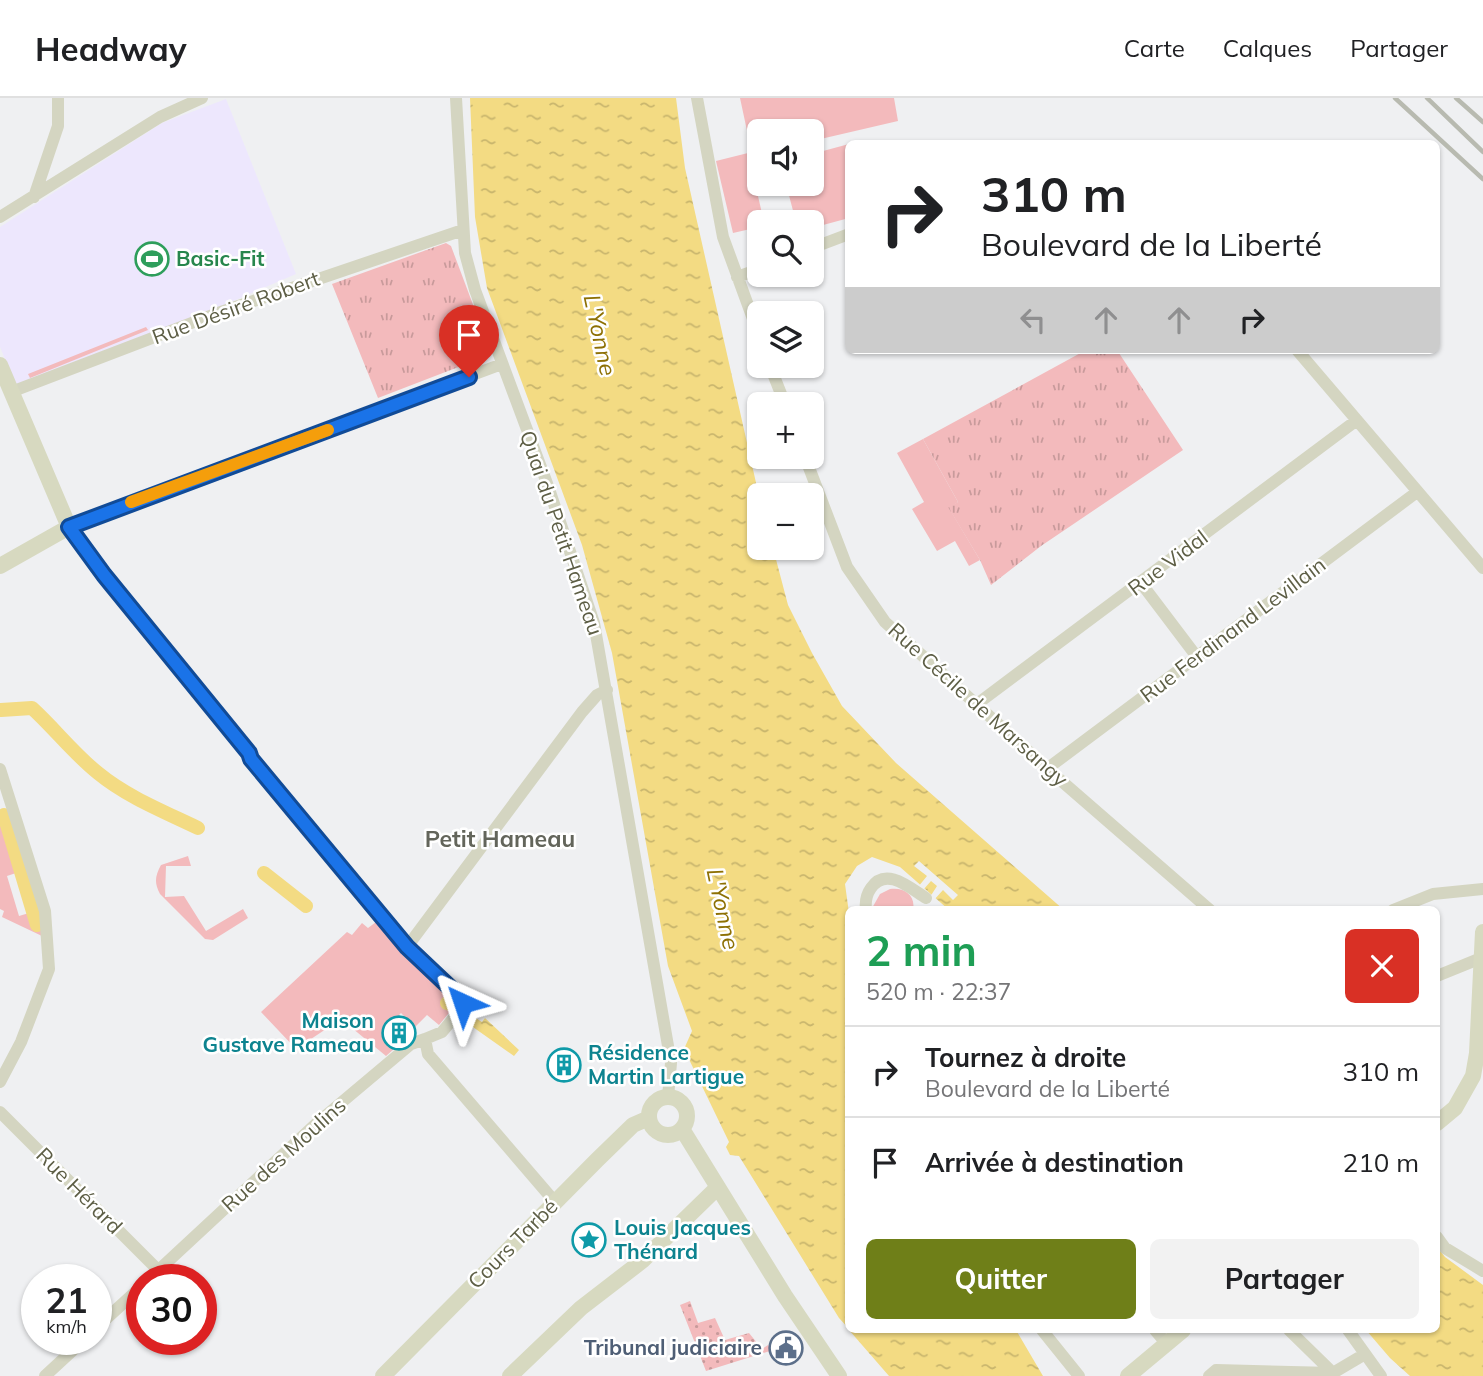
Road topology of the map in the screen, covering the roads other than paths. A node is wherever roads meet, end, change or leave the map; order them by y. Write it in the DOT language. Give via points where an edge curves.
graph roads {
  1 [pos="58,98"];
  2 [pos="202,98"];
  3 [pos="456,98"];
  4 [pos="697,98"];
  5 [pos="34,197"];
  6 [pos="0,217"];
  7 [pos="463,230"];
  8 [pos="845,236"];
  9 [pos="824,243"];
  10 [pos="747,273"];
  11 [pos="737,277"];
  12 [pos="747,304"];
  13 [pos="1300,354"];
  14 [pos="502,364"];
  15 [pos="0,365"];
  16 [pos="11,392"];
  17 [pos="1357,420"];
  18 [pos="810,469"];
  19 [pos="1418,492"];
  20 [pos="69,527"];
  21 [pos="0,566"];
  22 [pos="1483,568"];
  23 [pos="1141,583"];
  24 [pos="1197,657"];
  25 [pos="607,690"];
  26 [pos="977,704"];
  27 [pos="1048,768"];
  28 [pos="0,769"];
  29 [pos="1483,890"];
  30 [pos="926,898"];
  31 [pos="866,906"];
  32 [pos="1205,906"];
  33 [pos="1403,906"];
  34 [pos="1483,932"];
  35 [pos="407,947"];
  36 [pos="1481,958"];
  37 [pos="1440,975"];
  38 [pos="425,1039"];
  39 [pos="1480,1055"];
  40 [pos="0,1082"];
  41 [pos="1483,1083"];
  42 [pos="668,1097"];
  43 [pos="1455,1108"];
  44 [pos="0,1112"];
  45 [pos="649,1118"];
  46 [pos="1440,1120"];
  47 [pos="682,1129"];
  48 [pos="718,1187"];
  49 [pos="555,1202"];
  50 [pos="1440,1241"];
  51 [pos="144,1264"];
  52 [pos="166,1264"];
  53 [pos="1483,1271"];
  54 [pos="126,1301"];
  55 [pos="112,1313"];
  56 [pos="1044,1333"];
  57 [pos="1158,1333"];
  58 [pos="1180,1333"];
  59 [pos="1292,1333"];
  60 [pos="1350,1333"];
  61 [pos="1167,1344"];
  62 [pos="1365,1354"];
  63 [pos="68,1355"];
  64 [pos="1333,1373"];
  65 [pos="45,1376"];
  66 [pos="383,1376"];
  67 [pos="510,1376"];
  68 [pos="839,1376"];
  69 [pos="1079,1376"];
  70 [pos="1128,1376"];
  71 [pos="1209,1376"];
  72 [pos="1381,1376"];
  1 -- 5 [label="street" via="58,126"];
  2 -- 5 [label="street" via="160,117"];
  3 -- 7 [label="street, Quai du Petit Hameau"];
  4 -- 11 [label="street" via="723,237"];
  5 -- 6 [label="street"];
  7 -- 14 [label="street, Quai du Petit Hameau" via="475,290"];
  7 -- 16 [label="street, Rue Désiré Robert" via="215,314"];
  8 -- 9 [label="street"];
  10 -- 11 [label="street"];
  11 -- 12 [label="street"];
  13 -- 17 [label="street"];
  14 -- 20 [label="street"];
  14 -- 25 [label="street, Quai du Petit Hameau" via="594,623"];
  15 -- 16 [label="main road"];
  16 -- 20 [label="main road"];
  17 -- 19 [label="street"];
  17 -- 23 [label="street, Rue Vidal"];
  18 -- 26 [label="street, Rue Cécile de Marsangy" via="847,567 885,622"];
  19 -- 22 [label="street"];
  19 -- 24 [label="street, Rue Ferdinand Levillain"];
  20 -- 21 [label="main road"];
  20 -- 35 [label="street" via="251,759"];
  23 -- 24 [label="street"];
  23 -- 26 [label="street, Rue Vidal"];
  24 -- 27 [label="street, Rue Ferdinand Levillain"];
  25 -- 35 [label="street" via="582,712"];
  25 -- 42 [label="street, Quai du Petit Hameau" via="671,1063"];
  26 -- 27 [label="street, Rue Cécile de Marsangy"];
  27 -- 32 [label="street, Rue Cécile de Marsangy"];
  28 -- 40 [label="street" via="45,911 49,969"];
  29 -- 33 [label="street" via="1433,894"];
  30 -- 31 [label="street" via="897,879 883,878 867,894"];
  34 -- 36 [label="main road"];
  35 -- 38 [label="street, Rue des Moulins" via="462,999 460,1011 442,1032"];
  36 -- 37 [label="street"];
  36 -- 39 [label="main road"];
  38 -- 49 [label="street" via="428,1054"];
  38 -- 52 [label="street, Rue des Moulins" via="411,1044 317,1123"];
  39 -- 43 [label="main road"];
  41 -- 43 [label="main road"];
  42 -- 45 [label="main road" via="652,1105"];
  42 -- 47 [label="main road" via="680,1101 686,1112"];
  43 -- 46 [label="main road"];
  44 -- 51 [label="street, Rue Hérard"];
  45 -- 47 [label="main road" via="659,1133 671,1135"];
  45 -- 49 [label="main road, Cours Tarbé" via="633,1125"];
  47 -- 48 [label="main road"];
  48 -- 67 [label="main road" via="642,1261 581,1308"];
  48 -- 68 [label="main road"];
  49 -- 66 [label="main road, Cours Tarbé"];
  50 -- 53 [label="street"];
  54 -- 55 [label="street"];
  56 -- 69 [label="street"];
  57 -- 61 [label="street"];
  58 -- 61 [label="main road"];
  59 -- 64 [label="street"];
  60 -- 62 [label="street"];
  61 -- 70 [label="main road"];
  62 -- 64 [label="street"];
  62 -- 72 [label="street"];
  63 -- 65 [label="street"];
  64 -- 71 [label="street" via="1216,1370"];
}
